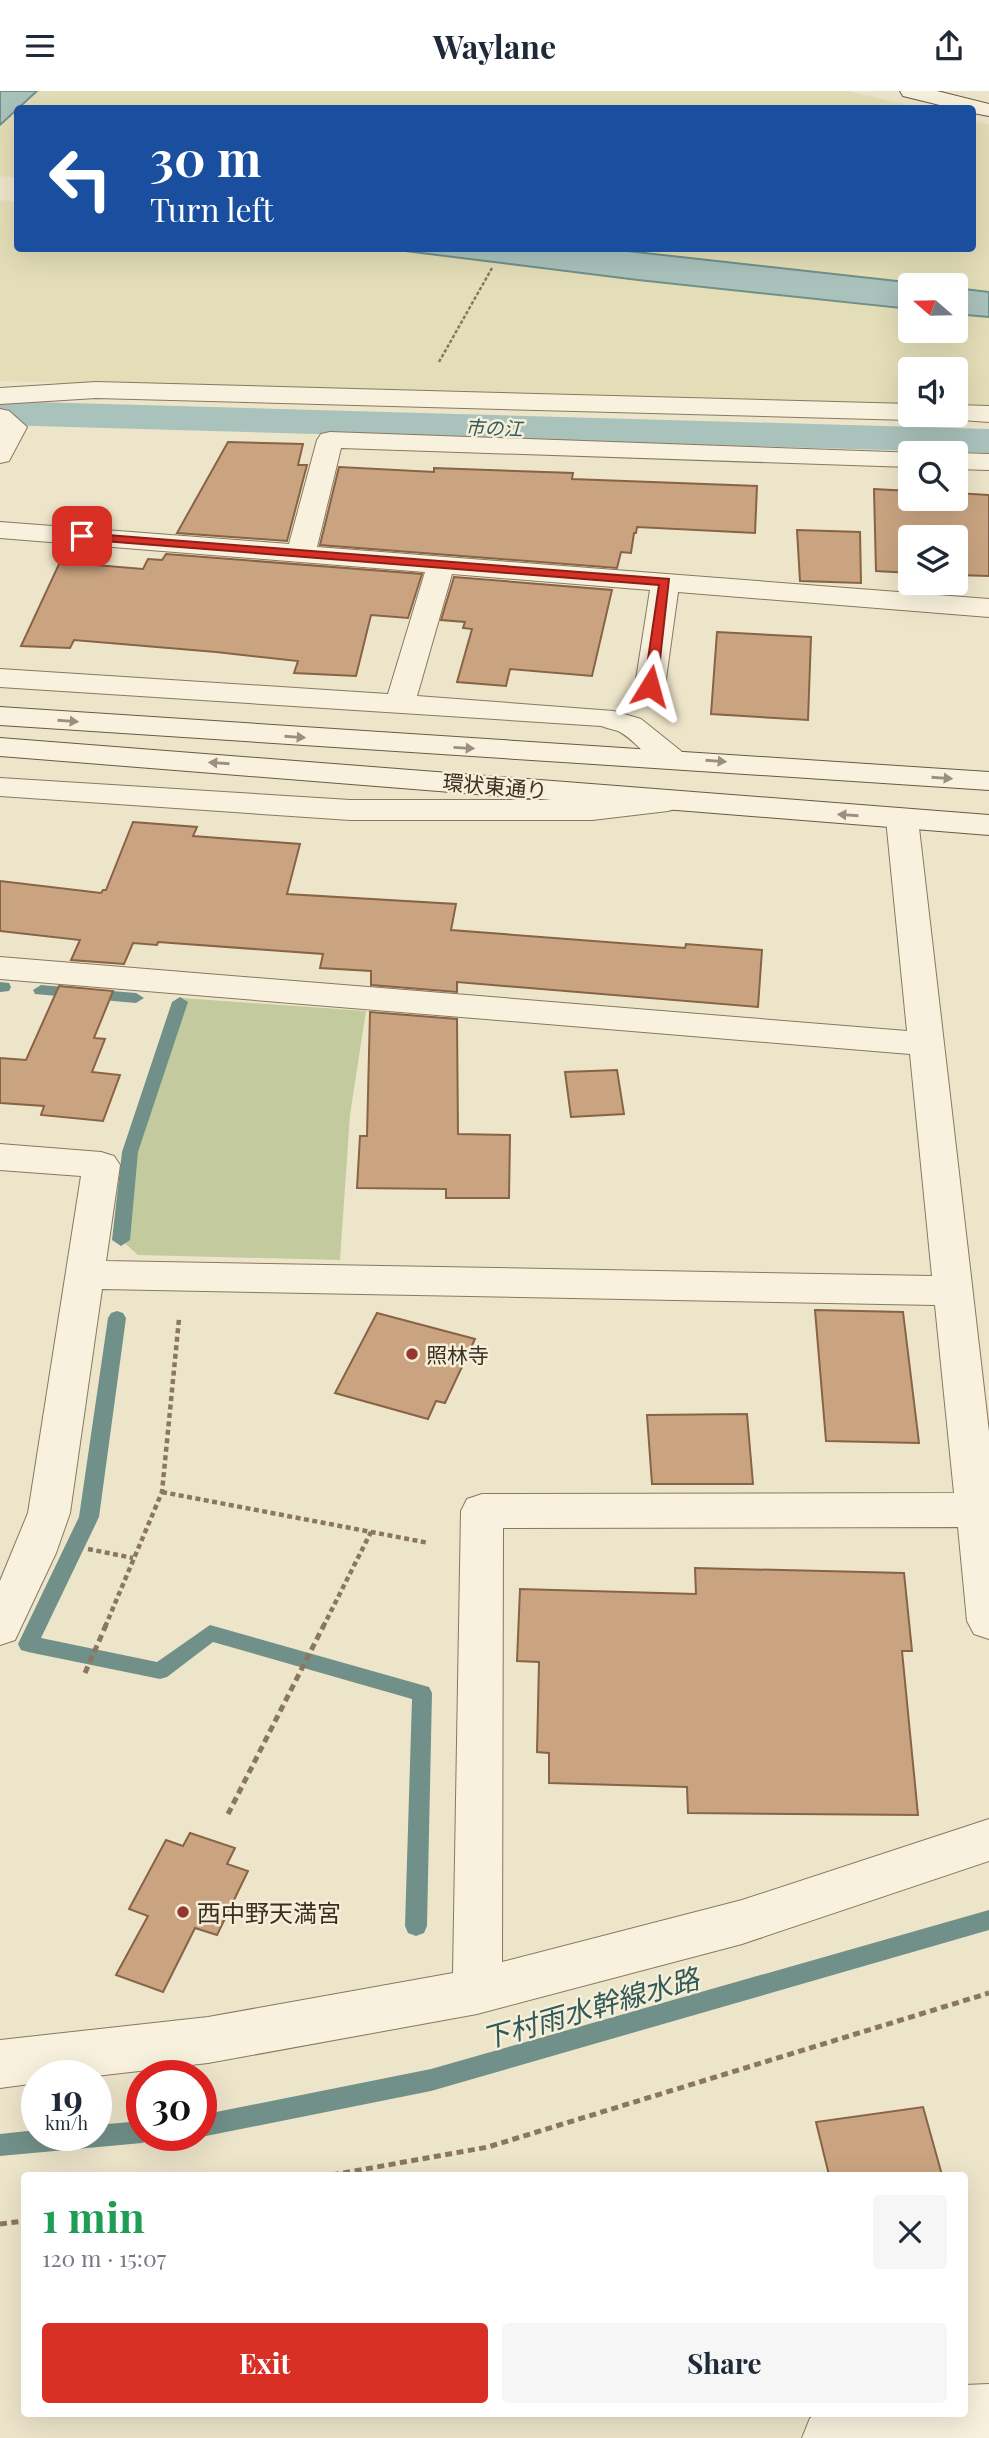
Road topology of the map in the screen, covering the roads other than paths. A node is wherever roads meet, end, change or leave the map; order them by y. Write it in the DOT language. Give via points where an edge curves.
graph roads {
  1 [pos="911,91"];
  2 [pos="968,105"];
  3 [pos="0,396"];
  4 [pos="898,412"];
  5 [pos="968,413"];
  6 [pos="989,414"];
  7 [pos="7,422"];
  8 [pos="0,455"];
  9 [pos="898,459"];
  10 [pos="968,461"];
  11 [pos="989,462"];
  12 [pos="0,530"];
  13 [pos="301,554"];
  14 [pos="441,564"];
  15 [pos="665,582"];
  16 [pos="989,608"];
  17 [pos="0,678"];
  18 [pos="650,686"];
  19 [pos="400,704"];
  20 [pos="0,716"];
  21 [pos="0,747"];
  22 [pos="670,758"];
  23 [pos="989,781"];
  24 [pos="0,787"];
  25 [pos="668,801"];
  26 [pos="902,818"];
  27 [pos="989,825"];
  28 [pos="0,968"];
  29 [pos="927,1044"];
  30 [pos="0,1157"];
  31 [pos="85,1275"];
  32 [pos="954,1291"];
  33 [pos="977,1510"];
  34 [pos="18,1553"];
  35 [pos="989,1621"];
  36 [pos="0,1627"];
  37 [pos="989,1840"];
  38 [pos="477,1991"];
  39 [pos="0,2064"];
  40 [pos="989,2413"];
  41 [pos="926,2427"];
  42 [pos="830,2438"];
  1 -- 2 [label="street"];
  3 -- 4 [label="street" via="96,390"];
  5 -- 6 [label="street"];
  7 -- 8 [label="street"];
  9 -- 13 [label="street" via="330,440"];
  10 -- 11 [label="street"];
  12 -- 13 [label="street"];
  13 -- 14 [label="street"];
  14 -- 15 [label="street"];
  14 -- 19 [label="street"];
  15 -- 16 [label="street"];
  15 -- 18 [label="street"];
  17 -- 19 [label="street"];
  19 -- 22 [label="street" via="603,717 630,725"];
  20 -- 22 [label="street, 環状東通り, one-way"];
  25 -- 21 [label="street, 環状東通り, one-way"];
  22 -- 23 [label="street, 環状東通り, one-way"];
  24 -- 25 [label="street" via="350,810 592,810"];
  26 -- 25 [label="street, 環状東通り, one-way"];
  26 -- 27 [label="street, 環状東通り"];
  26 -- 29 [label="street"];
  28 -- 29 [label="street"];
  29 -- 32 [label="street"];
  30 -- 31 [label="street" via="101,1165"];
  31 -- 32 [label="street"];
  31 -- 34 [label="street" via="49,1513"];
  32 -- 33 [label="street"];
  33 -- 35 [label="street"];
  33 -- 38 [label="street" via="482,1511"];
  34 -- 36 [label="street"];
  37 -- 38 [label="street" via="742,1922"];
  38 -- 39 [label="street" via="208,2040"];
  40 -- 41 [label="street"];
  41 -- 42 [label="street"];
}
